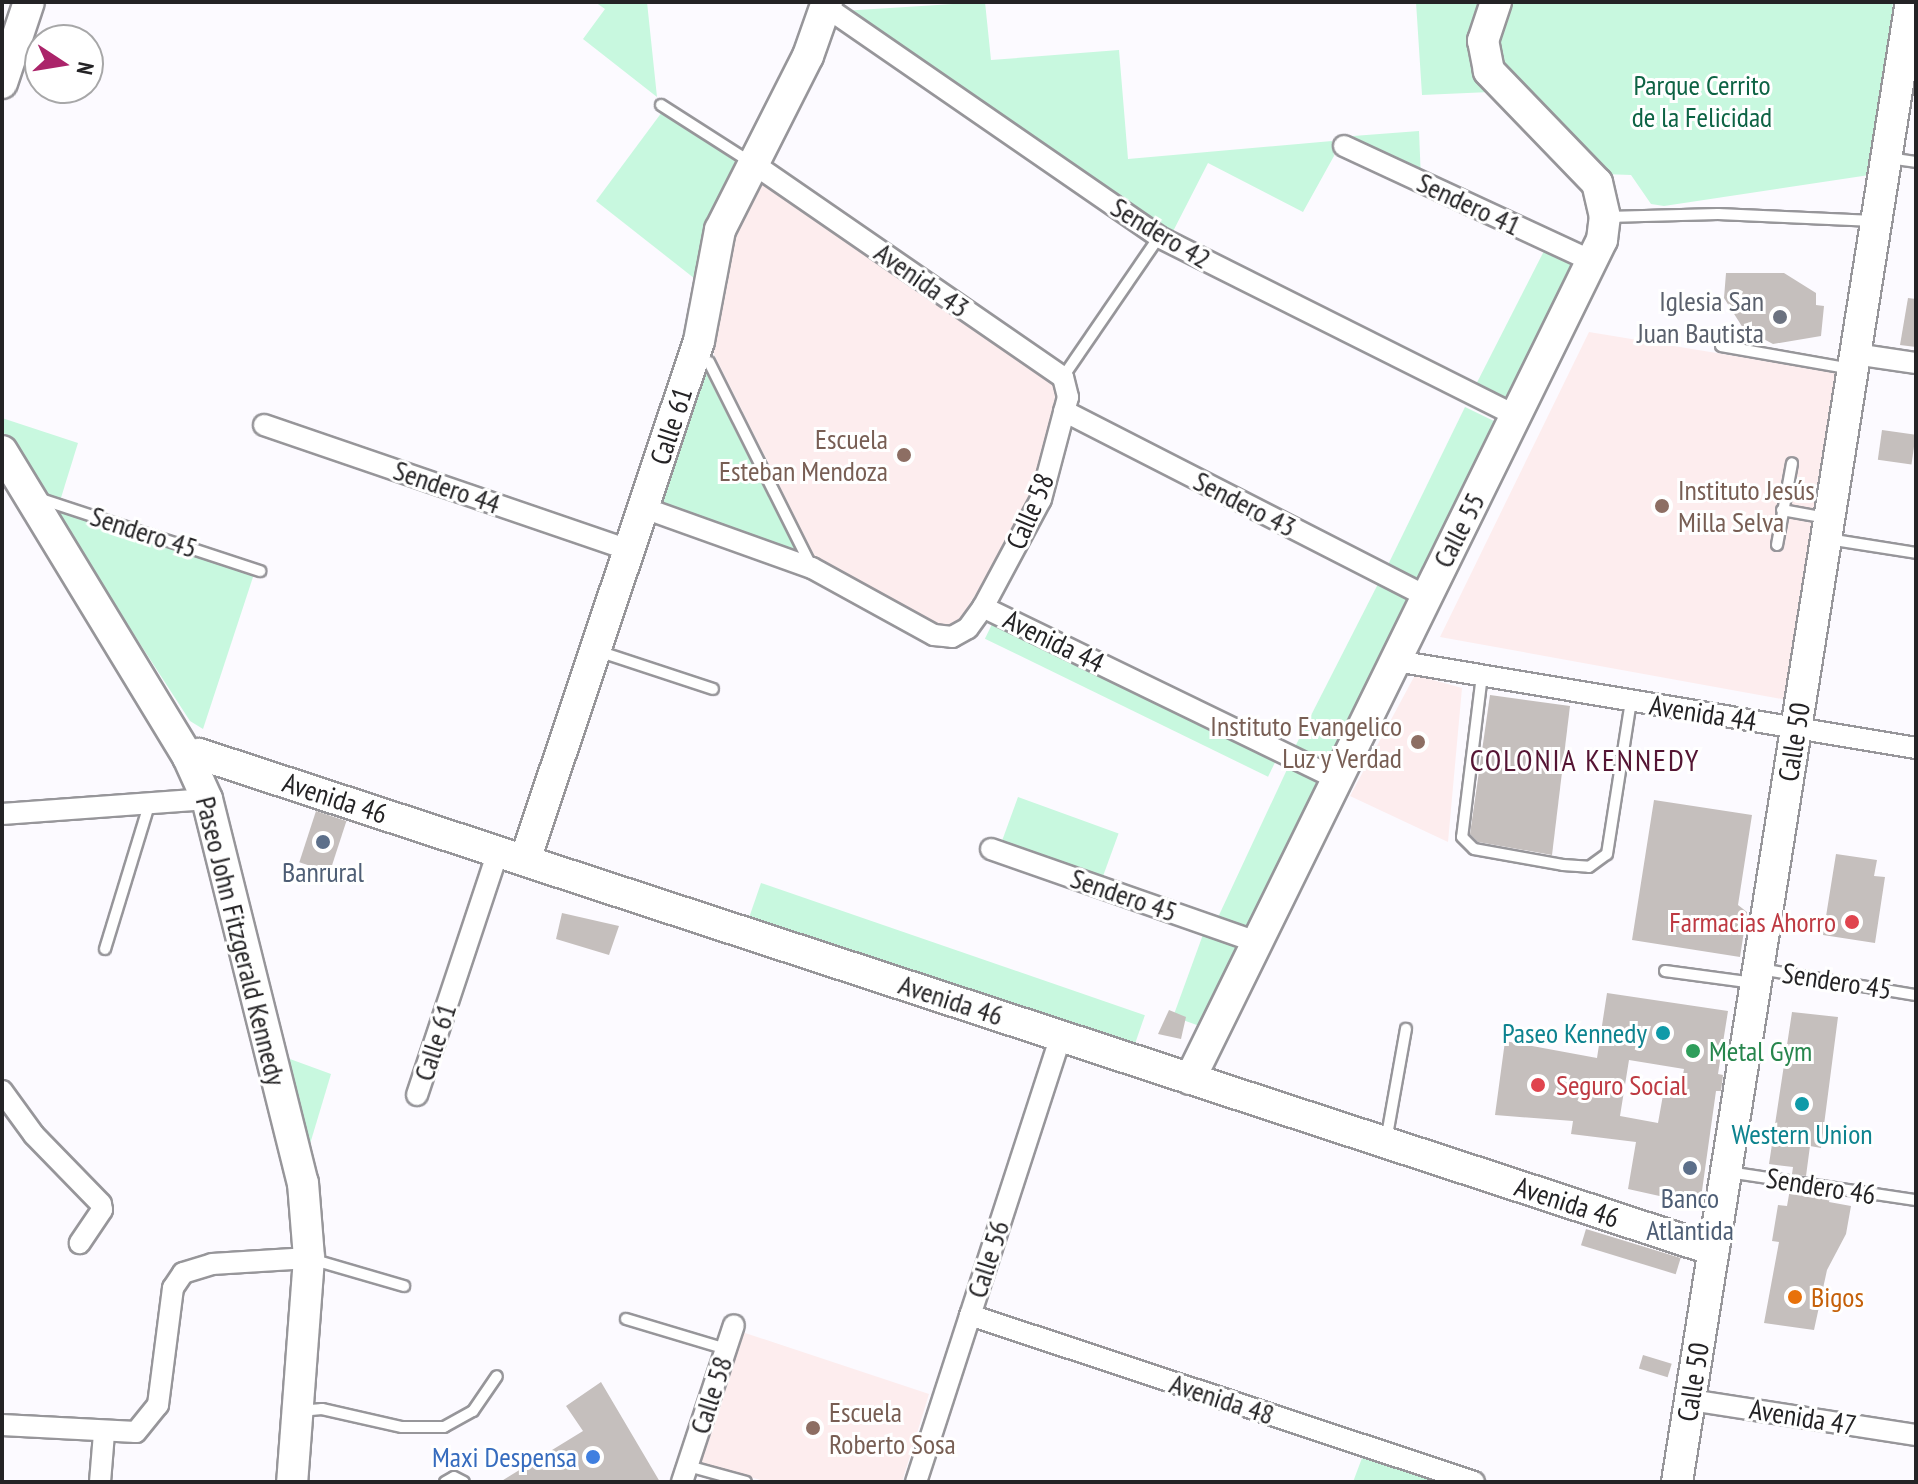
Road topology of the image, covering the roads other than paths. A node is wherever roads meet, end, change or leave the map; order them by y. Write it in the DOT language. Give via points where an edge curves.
graph roads {
  1 [pos="29,2"];
  2 [pos="1496,2"];
  3 [pos="1911,2"];
  4 [pos="828,6"];
  5 [pos="8,46"];
  6 [pos="2,83"];
  7 [pos="661,105"];
  8 [pos="1344,146"];
  9 [pos="1901,160"];
  10 [pos="751,162"];
  11 [pos="1605,217"];
  12 [pos="1876,221"];
  13 [pos="1159,237"];
  14 [pos="1594,262"];
  15 [pos="1721,346"];
  16 [pos="709,362"];
  17 [pos="1854,362"];
  18 [pos="1916,363"];
  19 [pos="1063,377"];
  20 [pos="1064,411"];
  21 [pos="1517,416"];
  22 [pos="264,425"];
  23 [pos="2,451"];
  24 [pos="1792,463"];
  25 [pos="28,494"];
  26 [pos="644,508"];
  27 [pos="1782,510"];
  28 [pos="1828,529"];
  29 [pos="1777,545"];
  30 [pos="630,550"];
  31 [pos="1916,553"];
  32 [pos="812,568"];
  33 [pos="260,571"];
  34 [pos="1425,596"];
  35 [pos="983,607"];
  36 [pos="596,651"];
  37 [pos="1396,661"];
  38 [pos="1482,675"];
  39 [pos="713,689"];
  40 [pos="1631,701"];
  41 [pos="1796,728"];
  42 [pos="1916,748"];
  43 [pos="188,757"];
  44 [pos="1337,779"];
  45 [pos="207,799"];
  46 [pos="150,802"];
  47 [pos="3,811"];
  48 [pos="991,849"];
  49 [pos="512,856"];
  50 [pos="1257,942"];
  51 [pos="105,949"];
  52 [pos="1665,971"];
  53 [pos="1757,976"];
  54 [pos="1916,995"];
  55 [pos="1406,1029"];
  56 [pos="1061,1036"];
  57 [pos="1190,1079"];
  58 [pos="2,1091"];
  59 [pos="417,1095"];
  60 [pos="1386,1143"];
  61 [pos="1726,1171"];
  62 [pos="1916,1200"];
  63 [pos="80,1243"];
  64 [pos="1714,1250"];
  65 [pos="309,1258"];
  66 [pos="404,1286"];
  67 [pos="970,1315"];
  68 [pos="626,1319"];
  69 [pos="734,1325"];
  70 [pos="726,1349"];
  71 [pos="497,1376"];
  72 [pos="1690,1400"];
  73 [pos="298,1411"];
  74 [pos="4,1418"];
  75 [pos="104,1433"];
  76 [pos="1916,1435"];
  77 [pos="685,1474"];
  78 [pos="100,1482"];
  79 [pos="292,1482"];
  80 [pos="445,1482"];
  81 [pos="464,1482"];
  82 [pos="746,1482"];
  83 [pos="916,1482"];
  84 [pos="1474,1482"];
  85 [pos="1677,1482"];
  1 -- 5 [label="street"];
  2 -- 11 [label="street" via="1483,41 1489,71 1597,183"];
  3 -- 9 [label="street, Calle 50"];
  4 -- 10 [label="street, Calle 61"];
  4 -- 13 [label="street, Sendero 42"];
  5 -- 6 [label="street"];
  7 -- 10 [label="lane"];
  8 -- 14 [label="street, Sendero 41"];
  9 -- 12 [label="street, Calle 50"];
  10 -- 19 [label="street, Avenida 43"];
  10 -- 26 [label="street, Calle 61" via="720,230 699,341"];
  11 -- 12 [label="lane" via="1718,214"];
  11 -- 14 [label="street, Calle 55"];
  12 -- 17 [label="street, Calle 50"];
  13 -- 19 [label="lane"];
  13 -- 21 [label="street, Sendero 42"];
  14 -- 21 [label="street, Calle 55"];
  15 -- 17 [label="lane"];
  16 -- 32 [label="lane"];
  17 -- 18 [label="street"];
  17 -- 28 [label="street, Calle 50"];
  19 -- 20 [label="street" via="1068,397"];
  20 -- 34 [label="street, Sendero 43"];
  20 -- 35 [label="street, Calle 58" via="1041,499"];
  21 -- 34 [label="street, Calle 55"];
  22 -- 30 [label="street, Sendero 44"];
  23 -- 25 [label="street, Paseo John Fitzgerald Kennedy"];
  24 -- 27 [label="lane"];
  25 -- 33 [label="lane, Sendero 45"];
  25 -- 43 [label="street, Paseo John Fitzgerald Kennedy"];
  26 -- 30 [label="street, Calle 61"];
  26 -- 32 [label="street, Avenida 44"];
  27 -- 28 [label="lane"];
  27 -- 29 [label="lane"];
  28 -- 31 [label="lane"];
  28 -- 41 [label="street, Calle 50"];
  30 -- 36 [label="street, Calle 61"];
  32 -- 35 [label="street, Avenida 44" via="934,635 952,637 968,628"];
  34 -- 37 [label="street, Calle 55"];
  35 -- 44 [label="street, Avenida 44"];
  36 -- 39 [label="lane"];
  36 -- 49 [label="street, Calle 61"];
  37 -- 38 [label="street, Avenida 44"];
  37 -- 44 [label="street, Calle 55"];
  38 -- 40 [label="street, Avenida 44"];
  38 -- 40 [label="lane" via="1462,837 1474,849 1563,865 1589,867 1607,854"];
  40 -- 41 [label="street, Avenida 44"];
  41 -- 42 [label="street, Avenida 44"];
  41 -- 53 [label="street, Calle 50"];
  43 -- 45 [label="street, Paseo John Fitzgerald Kennedy"];
  43 -- 49 [label="street, Avenida 46" via="199,754"];
  44 -- 50 [label="street, Calle 55"];
  45 -- 46 [label="street"];
  45 -- 65 [label="street, Paseo John Fitzgerald Kennedy" via="303,1183"];
  46 -- 47 [label="street"];
  46 -- 51 [label="lane"];
  48 -- 50 [label="street, Sendero 45"];
  49 -- 56 [label="street, Avenida 46"];
  49 -- 59 [label="street, Calle 61"];
  50 -- 57 [label="street, Calle 55"];
  52 -- 53 [label="lane, Sendero 45"];
  53 -- 54 [label="lane, Sendero 45"];
  53 -- 61 [label="street, Calle 50"];
  55 -- 60 [label="lane"];
  56 -- 57 [label="street, Avenida 46"];
  56 -- 67 [label="street, Calle 56"];
  57 -- 60 [label="street, Avenida 46"];
  58 -- 63 [label="street" via="34,1135 101,1204"];
  60 -- 64 [label="street, Avenida 46"];
  61 -- 62 [label="lane, Sendero 46"];
  61 -- 64 [label="street, Calle 50"];
  64 -- 72 [label="street, Calle 50"];
  65 -- 66 [label="lane"];
  65 -- 73 [label="street, Paseo John Fitzgerald Kennedy"];
  65 -- 75 [label="street" via="212,1264 183,1273 173,1288 158,1405 136,1432"];
  67 -- 83 [label="street, Calle 56"];
  67 -- 84 [label="street, Avenida 48"];
  68 -- 70 [label="lane"];
  69 -- 70 [label="street, Calle 58"];
  70 -- 77 [label="street, Calle 58"];
  71 -- 73 [label="lane" via="473,1411 444,1427 402,1427 322,1409"];
  72 -- 76 [label="street, Avenida 47"];
  72 -- 85 [label="street, Calle 50"];
  73 -- 79 [label="street, Paseo John Fitzgerald Kennedy"];
  74 -- 75 [label="street"];
  75 -- 78 [label="street"];
  77 -- 82 [label="lane"];
  80 -- 81 [label="lane" via="454,1477"];
}
